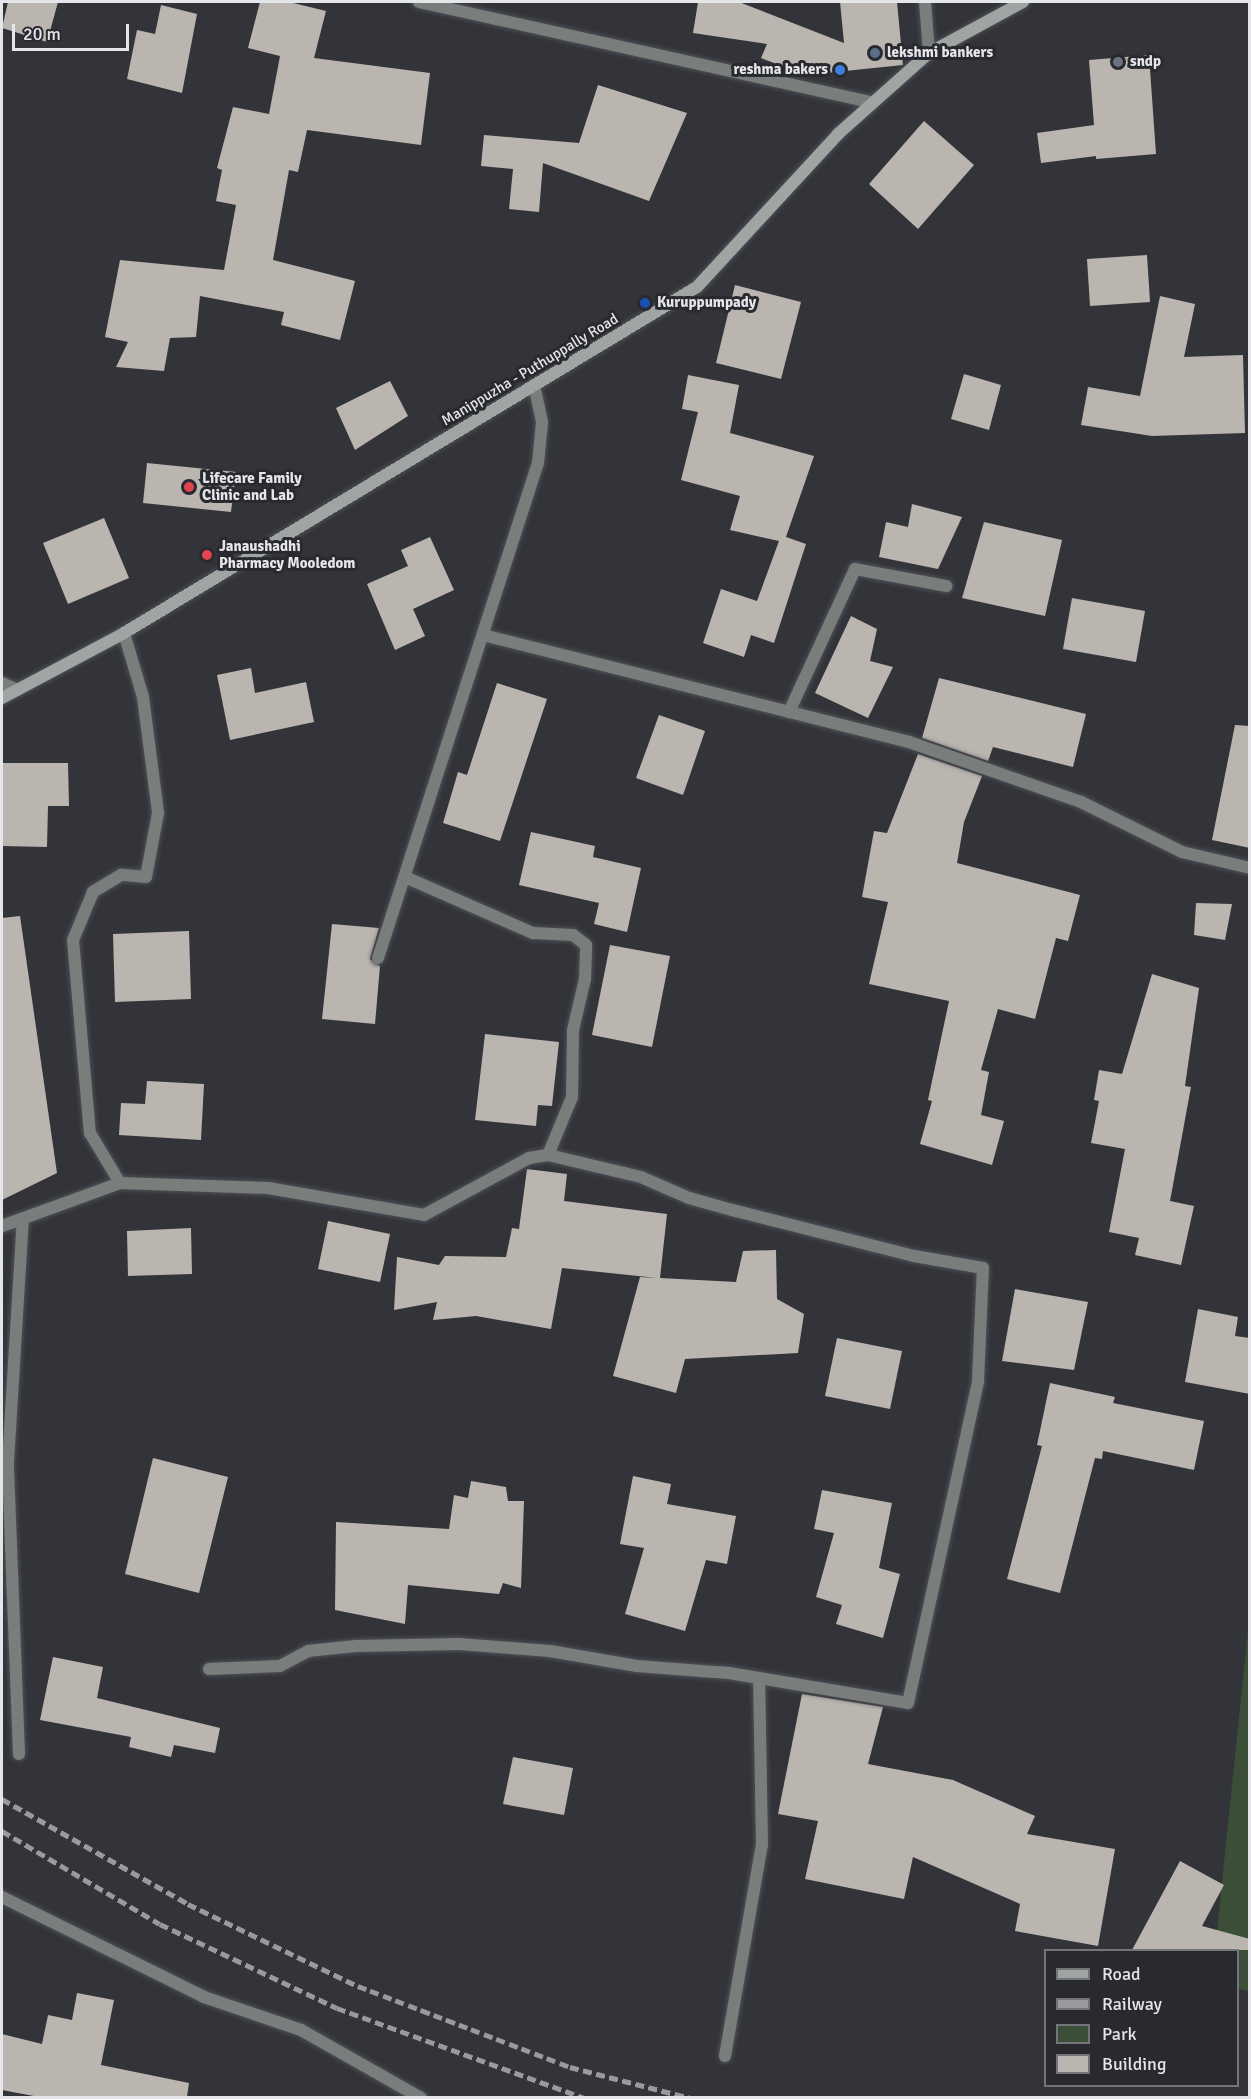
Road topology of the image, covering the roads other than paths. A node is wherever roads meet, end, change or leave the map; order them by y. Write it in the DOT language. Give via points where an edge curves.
graph roads {
  1 [pos="419,2"];
  2 [pos="925,2"];
  3 [pos="1023,2"];
  4 [pos="929,53"];
  5 [pos="873,103"];
  6 [pos="534,385"];
  7 [pos="946,586"];
  8 [pos="124,633"];
  9 [pos="483,635"];
  10 [pos="2,683"];
  11 [pos="18,690"];
  12 [pos="2,698"];
  13 [pos="789,712"];
  14 [pos="1250,868"];
  15 [pos="405,877"];
  16 [pos="378,958"];
  17 [pos="548,1155"];
  18 [pos="120,1183"];
  19 [pos="23,1219"];
  20 [pos="2,1226"];
  21 [pos="209,1669"];
  22 [pos="759,1678"];
  23 [pos="19,1754"];
  24 [pos="2,1897"];
  25 [pos="725,2056"];
  26 [pos="421,2097"];
  1 -- 5 [label="street"];
  2 -- 4 [label="street"];
  3 -- 4 [label="main road, Manippuzha - Puthuppally Road"];
  4 -- 5 [label="main road, Manippuzha - Puthuppally Road"];
  5 -- 6 [label="main road, Manippuzha - Puthuppally Road" via="838,134 697,287"];
  6 -- 8 [label="main road, Manippuzha - Puthuppally Road"];
  6 -- 9 [label="street" via="542,422 537,463"];
  7 -- 13 [label="street" via="855,570"];
  8 -- 11 [label="main road, Manippuzha - Puthuppally Road"];
  8 -- 18 [label="street" via="143,697 158,813 146,877 121,875 93,892 73,940 90,1133"];
  9 -- 13 [label="street"];
  9 -- 15 [label="street"];
  10 -- 11 [label="street"];
  11 -- 12 [label="main road, Manippuzha - Puthuppally Road"];
  13 -- 14 [label="street" via="909,742 1081,802 1182,852"];
  15 -- 16 [label="street"];
  15 -- 17 [label="street" via="533,933 573,935 586,945 585,979 573,1030 572,1097"];
  17 -- 18 [label="street" via="529,1158 424,1215 268,1188"];
  17 -- 22 [label="street" via="641,1177 690,1198 732,1210 914,1256 983,1268 978,1381 908,1703"];
  18 -- 19 [label="street"];
  19 -- 20 [label="street"];
  19 -- 23 [label="street" via="8,1462"];
  21 -- 22 [label="street" via="280,1666 308,1651 356,1646 459,1644 550,1651 637,1666"];
  22 -- 25 [label="street" via="762,1845"];
  24 -- 26 [label="street" via="204,1997 314,2036"];
}
